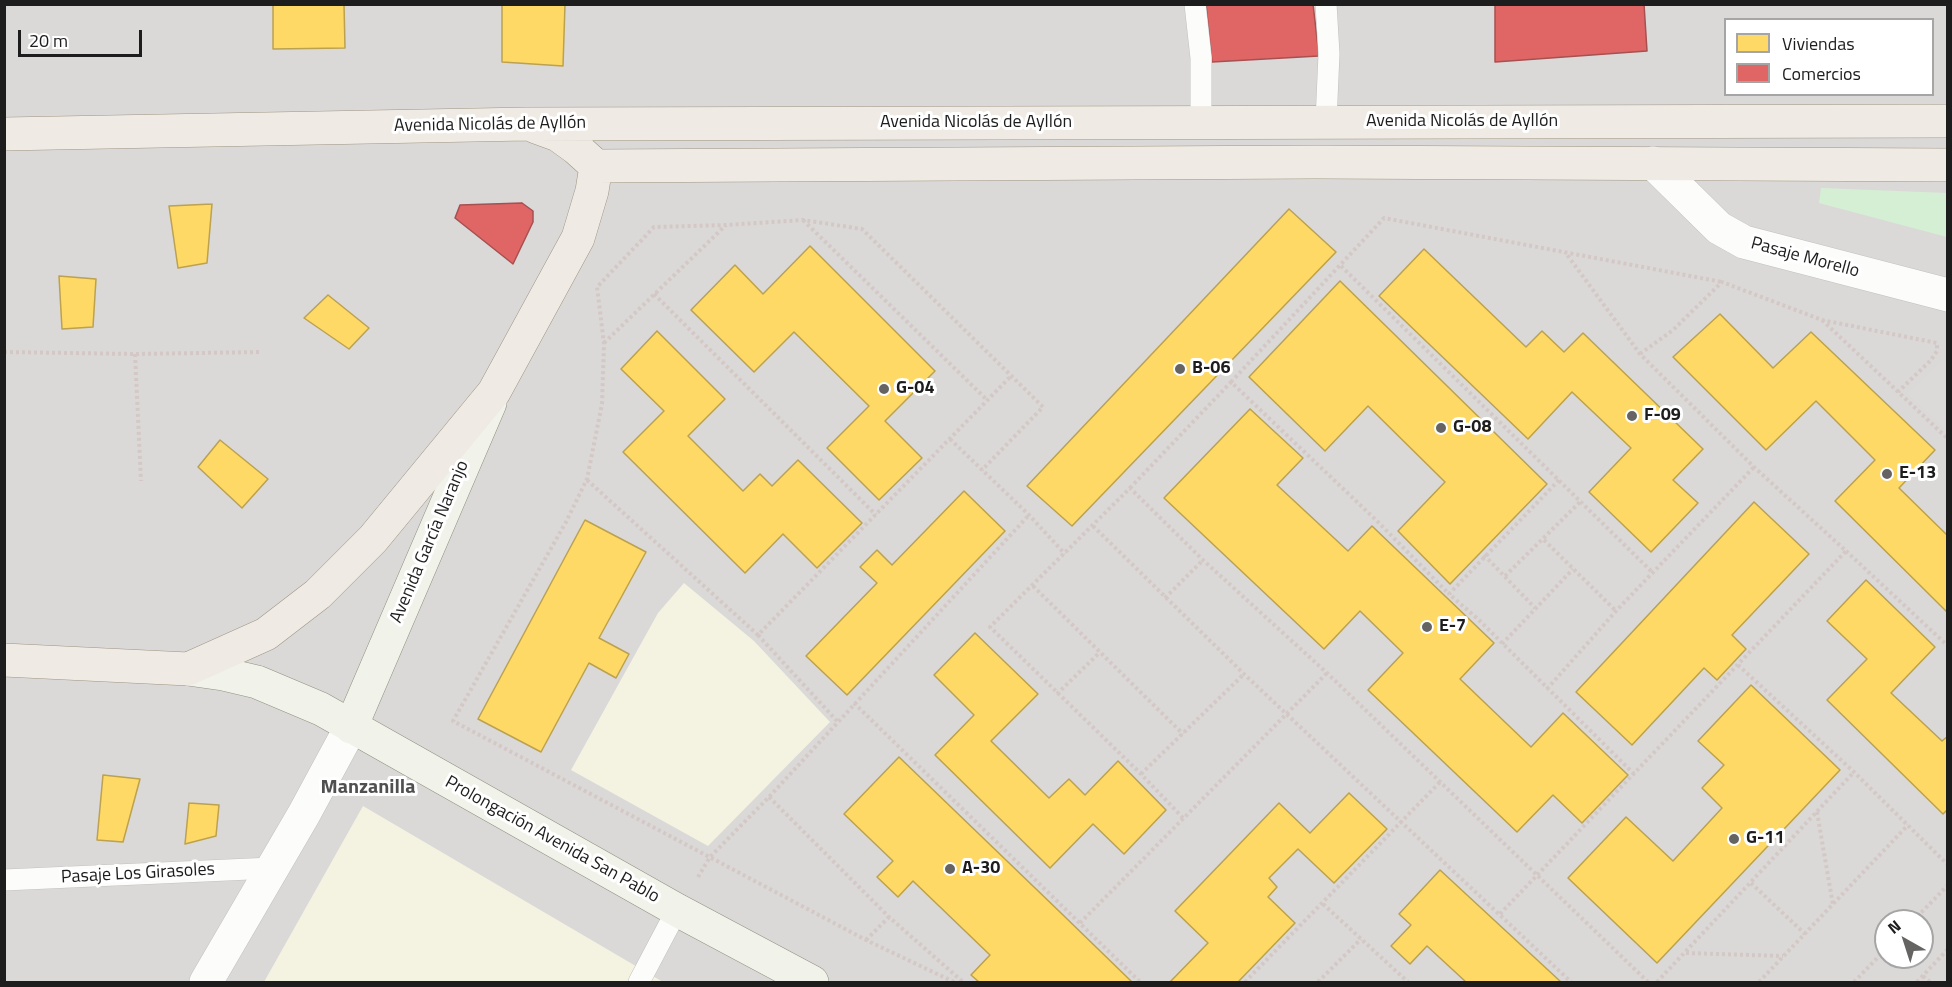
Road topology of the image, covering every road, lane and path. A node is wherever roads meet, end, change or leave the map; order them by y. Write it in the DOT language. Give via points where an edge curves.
graph roads {
  1 [pos="1195,4"];
  2 [pos="1326,4"];
  3 [pos="1947,121"];
  4 [pos="1201,122"];
  5 [pos="1326,122"];
  6 [pos="527,124"];
  7 [pos="4,134"];
  8 [pos="1653,164"];
  9 [pos="1947,165"];
  10 [pos="596,166"];
  11 [pos="803,220"];
  12 [pos="726,225"];
  13 [pos="1565,252"];
  14 [pos="1341,266"];
  15 [pos="1722,282"];
  16 [pos="654,294"];
  17 [pos="1947,295"];
  18 [pos="1822,320"];
  19 [pos="604,344"];
  20 [pos="4,352"];
  21 [pos="262,352"];
  22 [pos="135,354"];
  23 [pos="1640,354"];
  24 [pos="1012,375"];
  25 [pos="1231,382"];
  26 [pos="494,392"];
  27 [pos="1898,392"];
  28 [pos="987,400"];
  29 [pos="950,439"];
  30 [pos="1947,440"];
  31 [pos="1754,467"];
  32 [pos="982,470"];
  33 [pos="587,479"];
  34 [pos="1559,480"];
  35 [pos="141,481"];
  36 [pos="1130,489"];
  37 [pos="1581,501"];
  38 [pos="876,515"];
  39 [pos="1029,515"];
  40 [pos="1093,526"];
  41 [pos="1543,540"];
  42 [pos="1846,551"];
  43 [pos="1065,554"];
  44 [pos="1484,555"];
  45 [pos="1203,560"];
  46 [pos="1573,568"];
  47 [pos="1652,572"];
  48 [pos="1505,576"];
  49 [pos="1033,586"];
  50 [pos="1449,594"];
  51 [pos="1165,598"];
  52 [pos="1535,608"];
  53 [pos="1616,611"];
  54 [pos="758,635"];
  55 [pos="1502,644"];
  56 [pos="1947,646"];
  57 [pos="1100,652"];
  58 [pos="4,660"];
  59 [pos="1738,665"];
  60 [pos="188,669"];
  61 [pos="1327,673"];
  62 [pos="1244,674"];
  63 [pos="1547,689"];
  64 [pos="1058,694"];
  65 [pos="854,703"];
  66 [pos="1287,715"];
  67 [pos="837,721"];
  68 [pos="351,727"];
  69 [pos="1183,734"];
  70 [pos="1854,772"];
  71 [pos="1141,774"];
  72 [pos="1634,774"];
  73 [pos="1440,783"];
  74 [pos="769,797"];
  75 [pos="1817,812"];
  76 [pos="1183,818"];
  77 [pos="1400,822"];
  78 [pos="1908,825"];
  79 [pos="710,857"];
  80 [pos="1947,865"];
  81 [pos="272,868"];
  82 [pos="1536,876"];
  83 [pos="4,880"];
  84 [pos="1751,883"];
  85 [pos="1947,885"];
  86 [pos="1323,904"];
  87 [pos="1833,905"];
  88 [pos="1924,909"];
  89 [pos="677,910"];
  90 [pos="1500,914"];
  91 [pos="889,917"];
  92 [pos="1080,923"];
  93 [pos="1805,934"];
  94 [pos="1361,939"];
  95 [pos="866,940"];
  96 [pos="1947,949"];
  97 [pos="1685,953"];
  98 [pos="1784,956"];
  99 [pos="1874,961"];
  100 [pos="1923,976"];
  101 [pos="206,982"];
  102 [pos="639,982"];
  103 [pos="812,982"];
  104 [pos="954,982"];
  105 [pos="963,982"];
  106 [pos="1140,982"];
  107 [pos="1245,982"];
  108 [pos="1318,982"];
  109 [pos="1408,982"];
  110 [pos="1571,982"];
  111 [pos="1648,982"];
  112 [pos="1657,982"];
  113 [pos="1759,982"];
  114 [pos="1854,982"];
  115 [pos="1917,982"];
  116 [pos="1930,982"];
  1 -- 4 [label="lane" via="1201,58"];
  2 -- 5 [label="lane"];
  3 -- 5 [label="main road, Avenida Nicolás de Ayllón"];
  4 -- 5 [label="main road, Avenida Nicolás de Ayllón"];
  4 -- 6 [label="main road, Avenida Nicolás de Ayllón"];
  6 -- 7 [label="main road, Avenida Nicolás de Ayllón"];
  6 -- 10 [label="main road" via="558,135"];
  8 -- 9 [label="main road"];
  8 -- 10 [label="main road"];
  8 -- 17 [label="street, Pasaje Morello" via="1719,228 1744,242"];
  10 -- 26 [label="main road, Avenida García Naranjo" via="578,238"];
  11 -- 12 [label="path"];
  11 -- 24 [label="path" via="862,229"];
  11 -- 28 [label="path"];
  12 -- 16 [label="path"];
  12 -- 19 [label="path" via="654,226 597,287"];
  13 -- 14 [label="path" via="1384,218"];
  13 -- 15 [label="path"];
  13 -- 23 [label="path"];
  14 -- 25 [label="path"];
  14 -- 34 [label="path"];
  15 -- 18 [label="path"];
  15 -- 23 [label="path" via="1672,330"];
  16 -- 19 [label="path"];
  16 -- 38 [label="path"];
  18 -- 27 [label="path"];
  18 -- 27 [label="path" via="1936,343 1937,351"];
  19 -- 33 [label="path" via="602,404"];
  20 -- 22 [label="path"];
  21 -- 22 [label="path"];
  22 -- 35 [label="path"];
  23 -- 31 [label="path"];
  24 -- 28 [label="path"];
  24 -- 32 [label="path" via="1043,407"];
  25 -- 36 [label="path"];
  25 -- 50 [label="path"];
  26 -- 60 [label="main road, Prolongación Avenida San Pablo" via="373,539 318,594 266,634"];
  26 -- 68 [label="street, Avenida García Naranjo"];
  27 -- 30 [label="path"];
  28 -- 29 [label="path"];
  29 -- 32 [label="path"];
  29 -- 38 [label="path"];
  31 -- 42 [label="path"];
  31 -- 47 [label="path"];
  32 -- 39 [label="path"];
  33 -- 54 [label="path"];
  33 -- 79 [label="path" via="453,721"];
  34 -- 37 [label="path"];
  34 -- 44 [label="path"];
  36 -- 40 [label="path"];
  36 -- 45 [label="path"];
  37 -- 41 [label="path"];
  37 -- 47 [label="path"];
  38 -- 54 [label="path"];
  39 -- 43 [label="path"];
  39 -- 65 [label="path"];
  40 -- 43 [label="path"];
  40 -- 51 [label="path"];
  41 -- 46 [label="path"];
  41 -- 48 [label="path"];
  42 -- 56 [label="path"];
  42 -- 59 [label="path"];
  43 -- 49 [label="path"];
  44 -- 48 [label="path"];
  44 -- 50 [label="path"];
  45 -- 51 [label="path"];
  45 -- 61 [label="path"];
  46 -- 52 [label="path"];
  46 -- 53 [label="path"];
  47 -- 53 [label="path"];
  48 -- 52 [label="path"];
  49 -- 57 [label="path"];
  49 -- 64 [label="path" via="990,627"];
  50 -- 55 [label="path"];
  51 -- 62 [label="path"];
  52 -- 55 [label="path"];
  53 -- 63 [label="path"];
  54 -- 67 [label="path"];
  55 -- 63 [label="path"];
  57 -- 64 [label="path"];
  57 -- 69 [label="path"];
  58 -- 60 [label="main road, Prolongación Avenida San Pablo"];
  59 -- 70 [label="path"];
  59 -- 72 [label="path"];
  60 -- 68 [label="street, Prolongación Avenida San Pablo" via="256,682 321,709"];
  61 -- 66 [label="path"];
  61 -- 73 [label="path"];
  62 -- 66 [label="path"];
  62 -- 69 [label="path"];
  63 -- 72 [label="path"];
  64 -- 71 [label="path"];
  65 -- 67 [label="path"];
  65 -- 92 [label="path"];
  66 -- 76 [label="path"];
  66 -- 77 [label="path"];
  67 -- 74 [label="path"];
  68 -- 81 [label="street, Avenida García Naranjo"];
  68 -- 89 [label="street, Prolongación Avenida San Pablo"];
  69 -- 71 [label="path"];
  70 -- 75 [label="path"];
  70 -- 78 [label="path"];
  71 -- 76 [label="path"];
  72 -- 82 [label="path"];
  73 -- 77 [label="path"];
  73 -- 82 [label="path"];
  74 -- 79 [label="path"];
  74 -- 91 [label="path"];
  75 -- 84 [label="path"];
  75 -- 87 [label="path"];
  76 -- 92 [label="path"];
  77 -- 86 [label="path"];
  77 -- 90 [label="path"];
  78 -- 80 [label="path"];
  78 -- 87 [label="path"];
  79 -- 89 [label="path"];
  79 -- 95 [label="path"];
  81 -- 83 [label="lane, Pasaje Los Girasoles"];
  81 -- 101 [label="street, Avenida García Naranjo"];
  82 -- 90 [label="path"];
  82 -- 111 [label="path"];
  84 -- 93 [label="path"];
  84 -- 97 [label="path"];
  85 -- 88 [label="path"];
  86 -- 94 [label="path"];
  86 -- 107 [label="path"];
  87 -- 93 [label="path"];
  89 -- 102 [label="lane"];
  89 -- 103 [label="street, Prolongación Avenida San Pablo"];
  90 -- 110 [label="path"];
  91 -- 95 [label="path"];
  91 -- 105 [label="path"];
  92 -- 106 [label="path"];
  93 -- 98 [label="path"];
  94 -- 108 [label="path"];
  94 -- 109 [label="path"];
  95 -- 104 [label="path"];
  96 -- 100 [label="path"];
  97 -- 98 [label="path"];
  97 -- 112 [label="path"];
  98 -- 113 [label="path"];
  99 -- 114 [label="path"];
  100 -- 115 [label="path"];
  100 -- 116 [label="path"];
}
